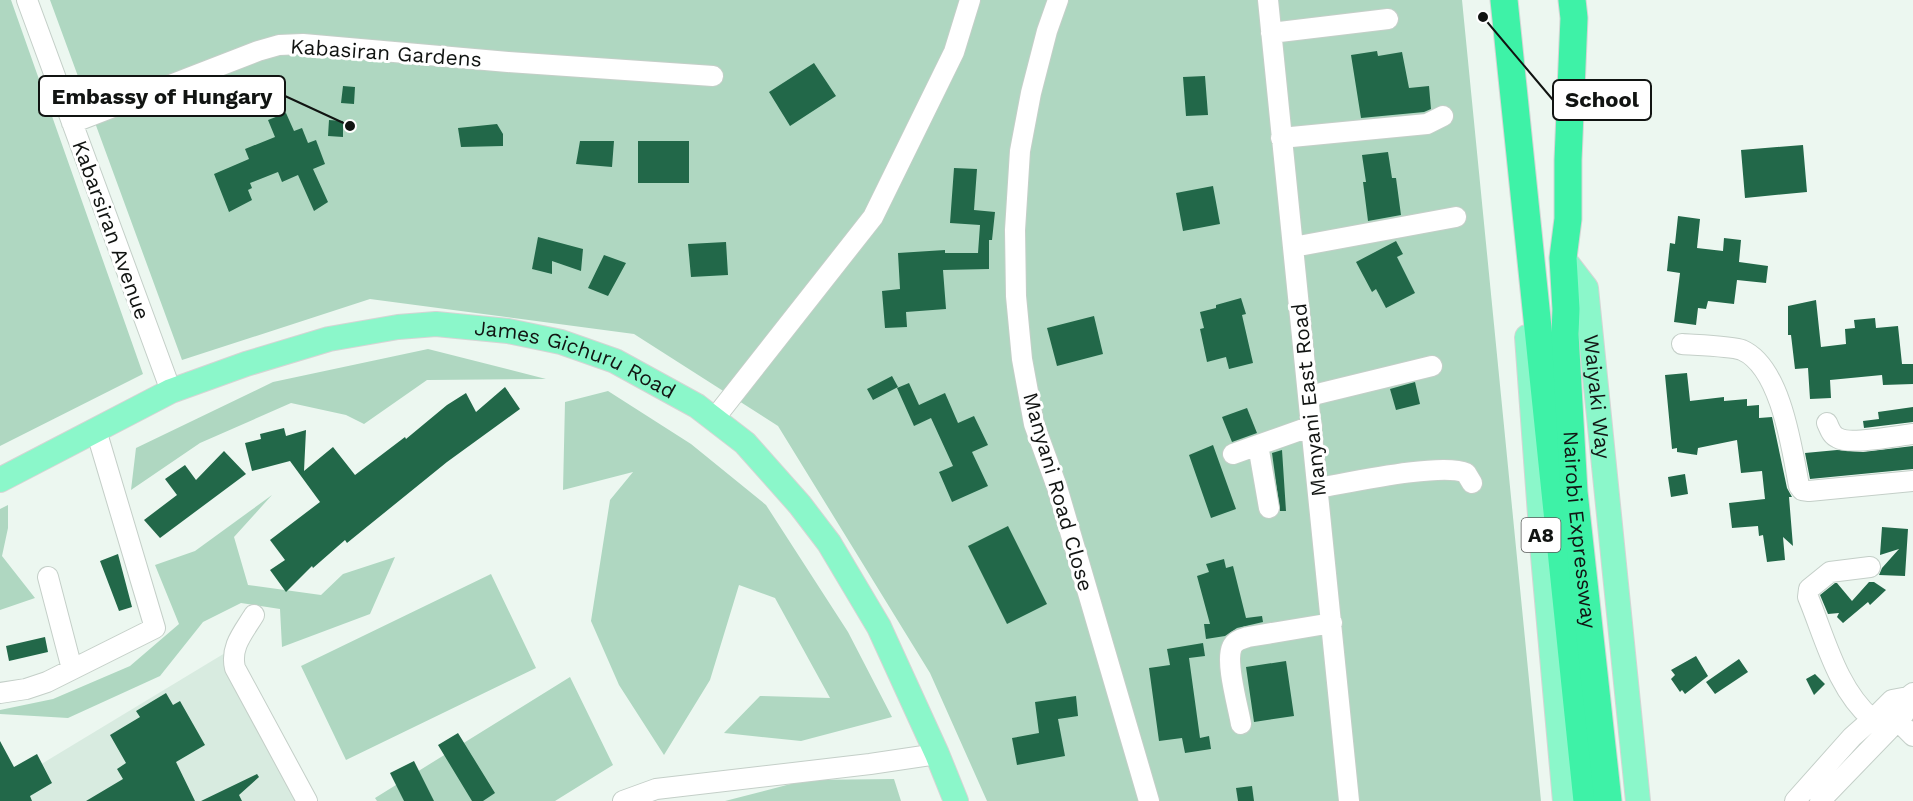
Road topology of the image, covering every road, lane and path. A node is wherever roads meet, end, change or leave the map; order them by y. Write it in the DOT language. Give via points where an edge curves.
graph roads {
  1 [pos="27,0"];
  2 [pos="970,0"];
  3 [pos="1058,0"];
  4 [pos="1268,0"];
  5 [pos="1504,0"];
  6 [pos="1572,0"];
  7 [pos="1388,19"];
  8 [pos="1271,33"];
  9 [pos="713,76"];
  10 [pos="1443,116"];
  11 [pos="72,123"];
  12 [pos="1281,138"];
  13 [pos="1456,217"];
  14 [pos="1293,247"];
  15 [pos="1563,258"];
  16 [pos="1530,268"];
  17 [pos="1682,344"];
  18 [pos="1431,366"];
  19 [pos="171,391"];
  20 [pos="1309,396"];
  21 [pos="714,419"];
  22 [pos="1827,423"];
  23 [pos="1312,426"];
  24 [pos="96,430"];
  25 [pos="1913,434"];
  26 [pos="1258,445"];
  27 [pos="1233,454"];
  28 [pos="0,480"];
  29 [pos="1913,481"];
  30 [pos="1472,483"];
  31 [pos="1318,488"];
  32 [pos="1565,502"];
  33 [pos="1269,508"];
  34 [pos="1870,567"];
  35 [pos="48,577"];
  36 [pos="254,615"];
  37 [pos="1332,623"];
  38 [pos="72,669"];
  39 [pos="0,693"];
  40 [pos="1911,695"];
  41 [pos="1885,716"];
  42 [pos="1241,723"];
  43 [pos="1913,736"];
  44 [pos="937,754"];
  45 [pos="661,795"];
  46 [pos="307,801"];
  47 [pos="623,801"];
  48 [pos="956,801"];
  49 [pos="1149,801"];
  50 [pos="1349,801"];
  51 [pos="1565,801"];
  52 [pos="1587,801"];
  53 [pos="1608,801"];
  54 [pos="1638,801"];
  55 [pos="1794,801"];
  56 [pos="1820,801"];
  1 -- 11 [label="street, Kabarsiran Avenue"];
  2 -- 21 [label="street" via="954,52 873,217"];
  3 -- 49 [label="street, Manyani Road Close" via="1030,93 1020,151 1015,230 1022,359 1034,424 1057,487"];
  4 -- 8 [label="street, Manyani East Road"];
  5 -- 16 [label="highway, A8"];
  6 -- 15 [label="highway, A8" via="1568,219"];
  7 -- 8 [label="street"];
  8 -- 12 [label="street, Manyani East Road"];
  9 -- 11 [label="street, Kabasiran Gardens" via="279,45"];
  10 -- 12 [label="street" via="1428,124"];
  11 -- 19 [label="street, Kabarsiran Avenue"];
  12 -- 14 [label="street, Manyani East Road"];
  13 -- 14 [label="street"];
  14 -- 20 [label="street, Manyani East Road"];
  15 -- 32 [label="highway, Nairobi Expressway / A8"];
  15 -- 54 [label="main road, Waiyaki Way" via="1586,288"];
  16 -- 32 [label="highway, Nairobi Expressway / A8"];
  16 -- 51 [label="main road, A8" via="1527,345"];
  17 -- 29 [label="street" via="1740,349 1755,359 1777,393 1802,490"];
  18 -- 20 [label="street"];
  19 -- 21 [label="main road, James Gichuru Road" via="329,339 436,324 508,331 561,342 615,361"];
  19 -- 24 [label="main road, James Gichuru Road"];
  20 -- 23 [label="street, Manyani East Road"];
  21 -- 44 [label="main road, James Gichuru Road" via="745,444 829,543 879,627"];
  22 -- 25 [label="street" via="1832,434 1848,441"];
  23 -- 26 [label="street"];
  23 -- 31 [label="street, Manyani East Road"];
  24 -- 28 [label="main road, James Gichuru Road"];
  24 -- 38 [label="street" via="155,627"];
  26 -- 27 [label="street"];
  26 -- 33 [label="street"];
  30 -- 31 [label="street" via="1466,473 1451,469"];
  31 -- 37 [label="street, Manyani East Road"];
  32 -- 52 [label="highway, Nairobi Expressway / A8"];
  32 -- 53 [label="highway, Nairobi Expressway / A8"];
  34 -- 41 [label="street" via="1830,572 1809,589 1808,597 1852,698"];
  35 -- 38 [label="street"];
  36 -- 46 [label="street" via="234,648 236,668"];
  37 -- 42 [label="street" via="1236,641 1230,660"];
  37 -- 50 [label="street, Manyani East Road"];
  38 -- 39 [label="street" via="47,682"];
  40 -- 41 [label="street" via="1904,714"];
  41 -- 43 [label="street"];
  41 -- 55 [label="street" via="1852,737"];
  41 -- 56 [label="street"];
  44 -- 45 [label="street"];
  44 -- 48 [label="main road, James Gichuru Road"];
  45 -- 47 [label="street"];
}
